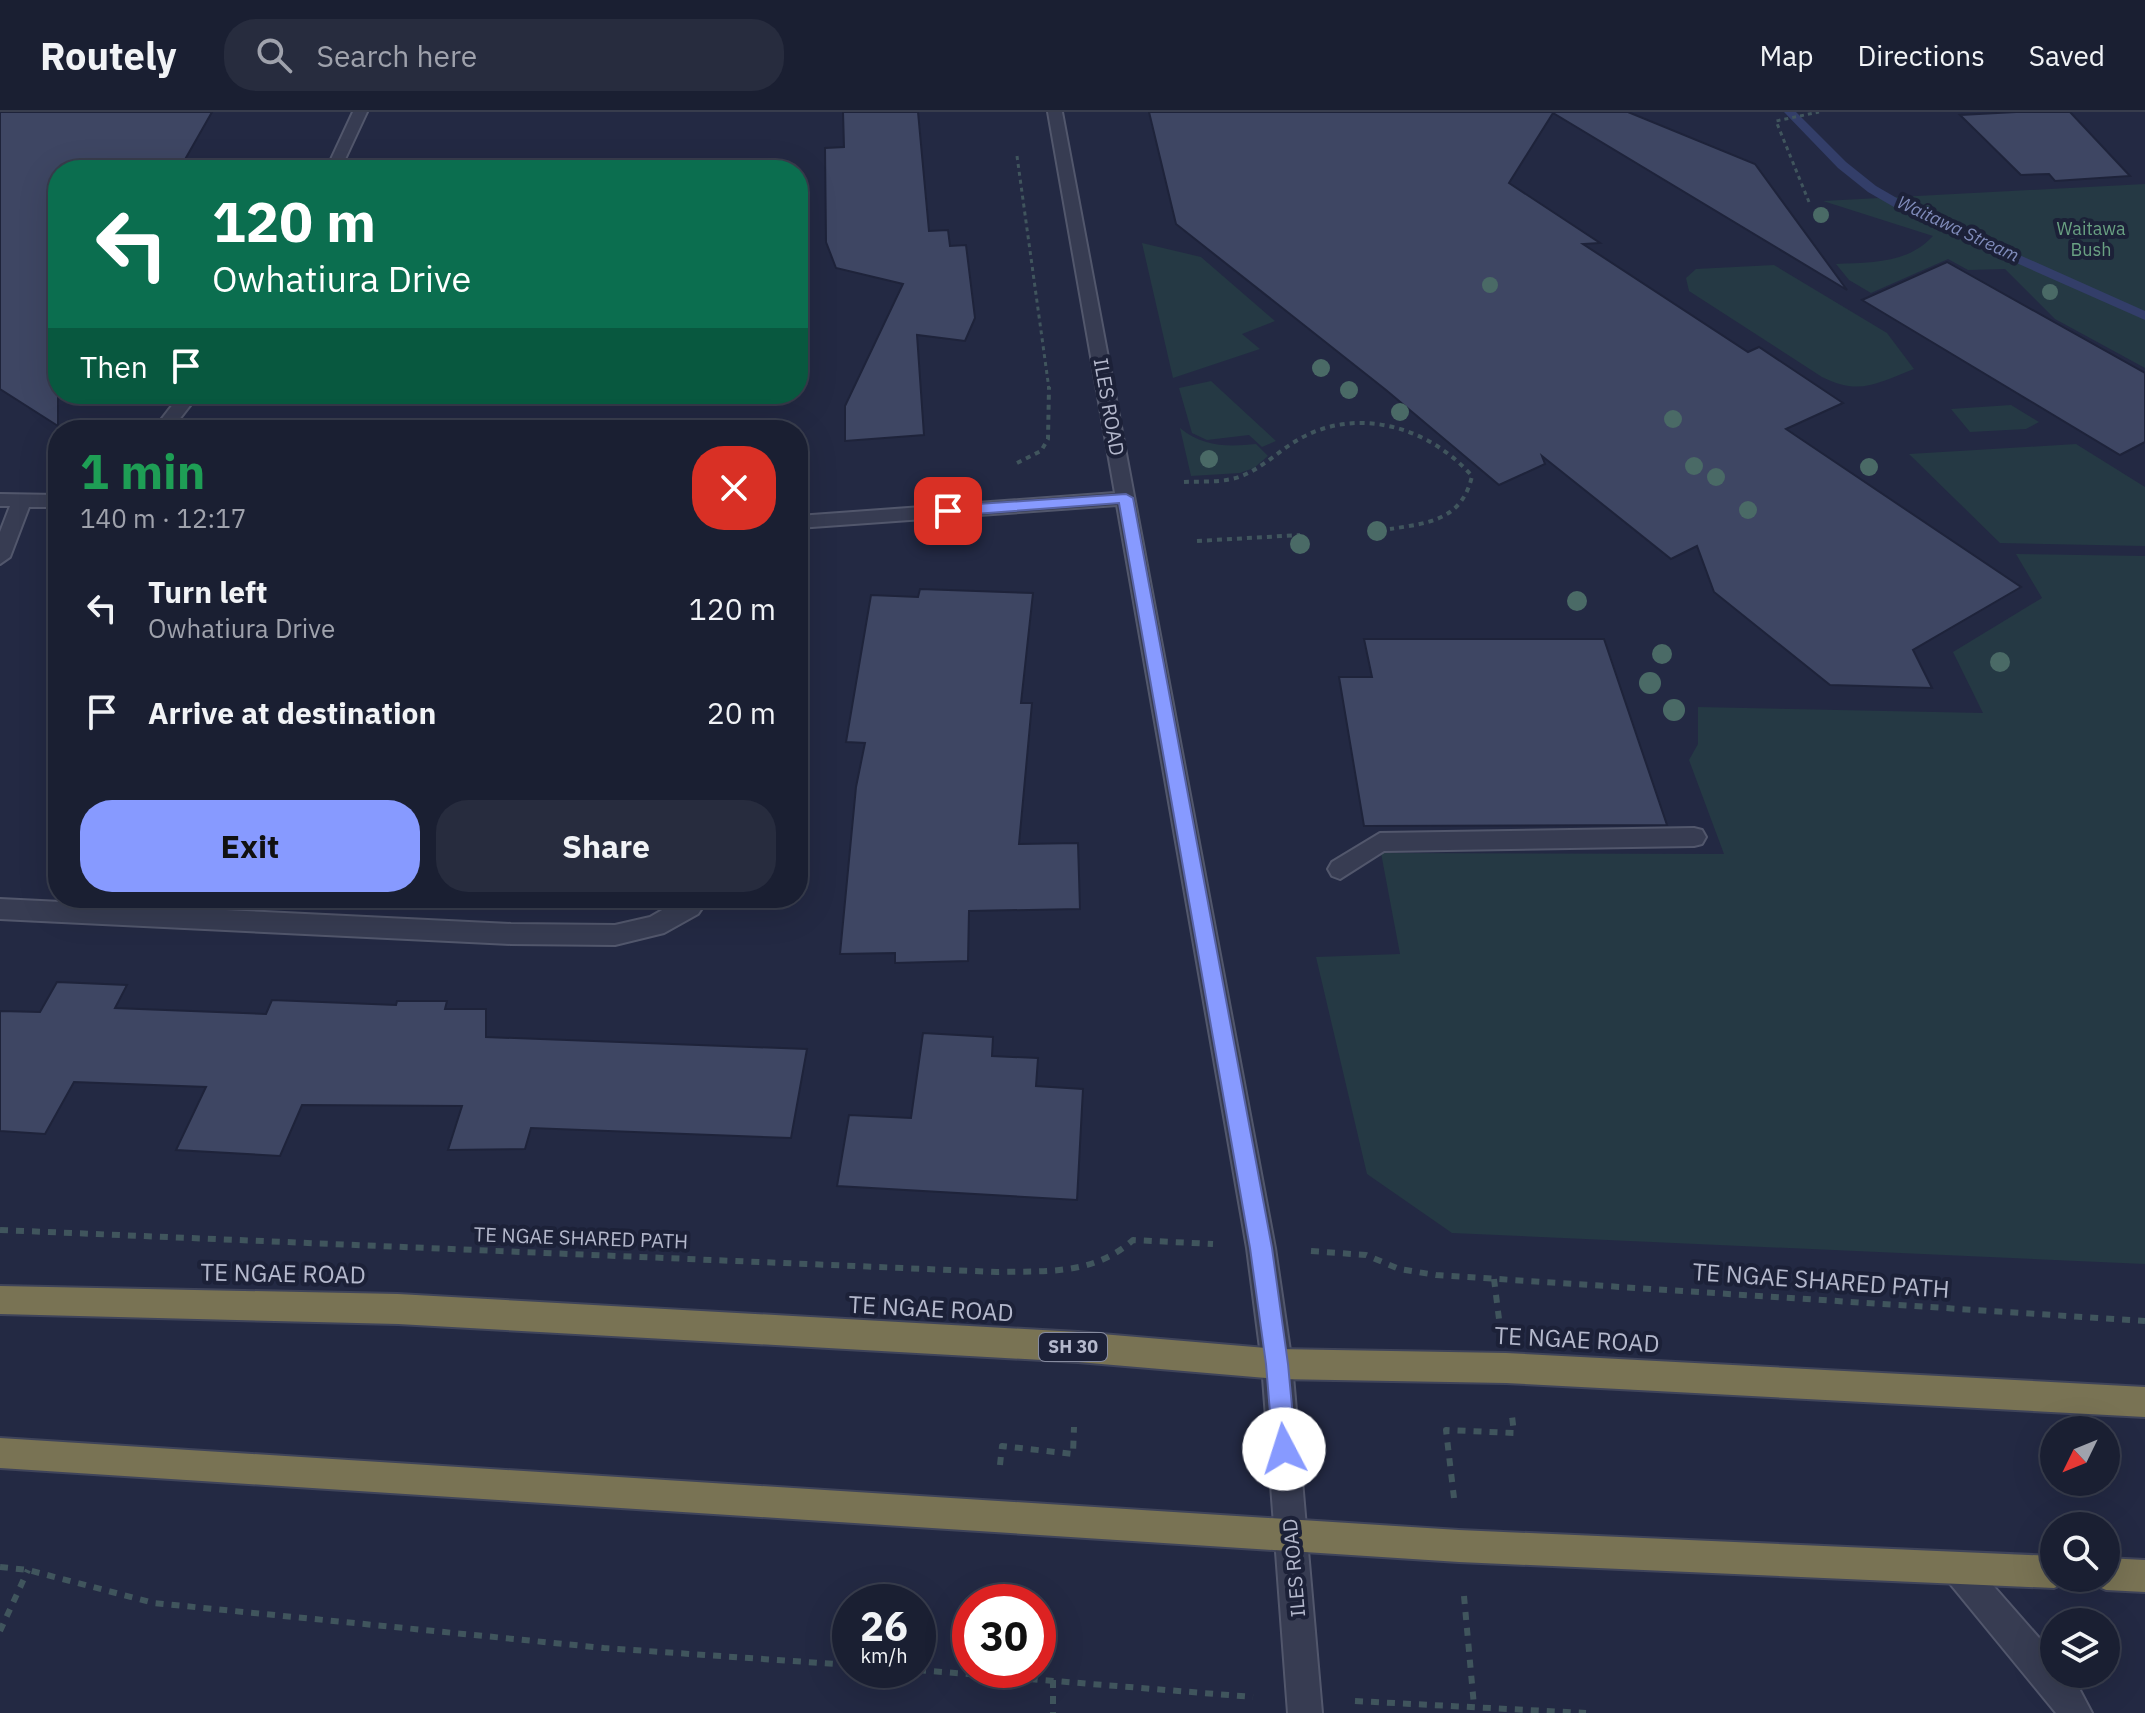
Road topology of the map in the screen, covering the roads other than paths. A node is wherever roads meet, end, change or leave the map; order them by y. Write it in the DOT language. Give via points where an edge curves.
graph roads {
  1 [pos="360,112"];
  2 [pos="1055,112"];
  3 [pos="338,160"];
  4 [pos="182,404"];
  5 [pos="170,420"];
  6 [pos="1126,498"];
  7 [pos="0,500"];
  8 [pos="22,500"];
  9 [pos="48,501"];
  10 [pos="808,521"];
  11 [pos="0,557"];
  12 [pos="1694,837"];
  13 [pos="1340,869"];
  14 [pos="688,908"];
  15 [pos="0,909"];
  16 [pos="0,1300"];
  17 [pos="1277,1364"];
  18 [pos="2145,1402"];
  19 [pos="0,1453"];
  20 [pos="1292,1534"];
  21 [pos="1958,1569"];
  22 [pos="2040,1572"];
  23 [pos="2120,1575"];
  24 [pos="2145,1576"];
  25 [pos="1305,1706"];
  26 [pos="2075,1713"];
  1 -- 3 [label="street"];
  2 -- 6 [label="street, ILES ROAD"];
  4 -- 5 [label="street"];
  6 -- 10 [label="street"];
  6 -- 17 [label="street, ILES ROAD" via="1254,1208"];
  7 -- 8 [label="street"];
  8 -- 9 [label="street"];
  8 -- 11 [label="street"];
  12 -- 13 [label="street" via="1380,842"];
  14 -- 15 [label="street" via="655,926 615,935"];
  16 -- 17 [label="highway, TE NGAE ROAD / SH 30" via="398,1309 1078,1347"];
  17 -- 18 [label="highway, TE NGAE ROAD / SH 30" via="1506,1368"];
  17 -- 20 [label="street, ILES ROAD"];
  19 -- 20 [label="highway"];
  20 -- 21 [label="highway"];
  20 -- 25 [label="street, ILES ROAD"];
  21 -- 22 [label="highway"];
  21 -- 26 [label="street" via="2061,1689"];
  23 -- 24 [label="highway"];
}
